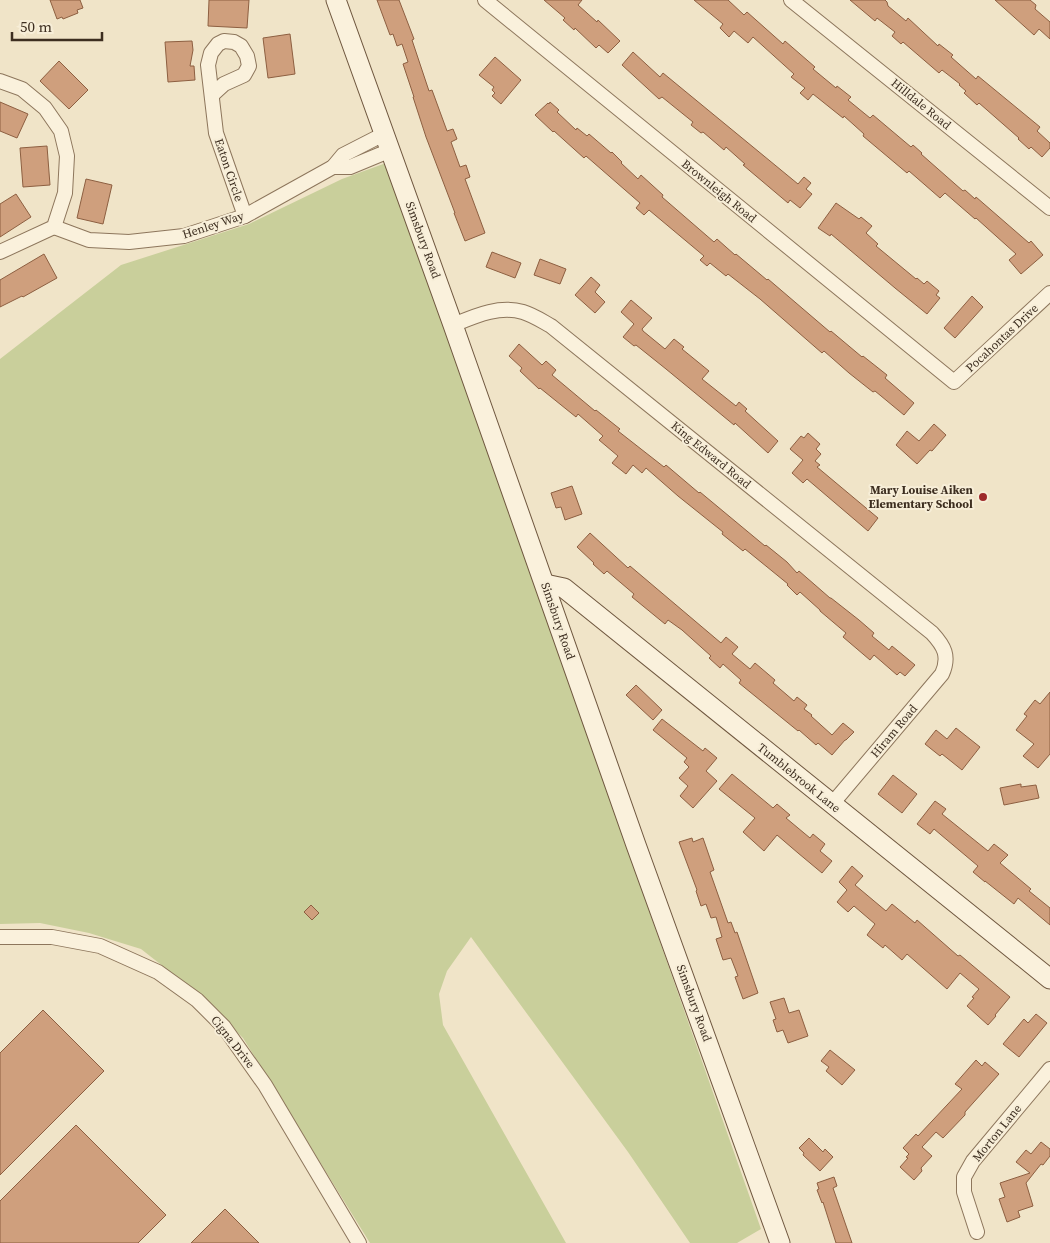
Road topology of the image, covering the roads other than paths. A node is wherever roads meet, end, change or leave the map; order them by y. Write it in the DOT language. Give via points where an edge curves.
graph roads {
  1 [pos="336,0"];
  2 [pos="484,0"];
  3 [pos="791,0"];
  4 [pos="0,81"];
  5 [pos="212,95"];
  6 [pos="388,142"];
  7 [pos="1050,208"];
  8 [pos="245,216"];
  9 [pos="54,226"];
  10 [pos="0,252"];
  11 [pos="1050,293"];
  12 [pos="453,324"];
  13 [pos="954,382"];
  14 [pos="545,584"];
  15 [pos="946,654"];
  16 [pos="832,804"];
  17 [pos="0,937"];
  18 [pos="1050,979"];
  19 [pos="1050,1070"];
  20 [pos="977,1232"];
  21 [pos="359,1243"];
  22 [pos="780,1243"];
  1 -- 6 [label="main road, Simsbury Road"];
  2 -- 13 [label="street, Brownleigh Road"];
  3 -- 7 [label="street, Hilldale Road"];
  4 -- 9 [label="street" via="22,89 45,108 61,131 67,156 65,193"];
  5 -- 8 [label="street, Eaton Circle" via="216,133"];
  6 -- 8 [label="street, Henley Way" via="343,155 333,167"];
  6 -- 12 [label="main road, Simsbury Road"];
  8 -- 9 [label="street, Henley Way" via="184,236 129,242 89,240"];
  9 -- 10 [label="street"];
  11 -- 13 [label="street, Pocahontas Drive"];
  12 -- 14 [label="main road, Simsbury Road"];
  12 -- 15 [label="street, King Edward Road" via="492,311 506,310 522,311 551,326 932,633"];
  14 -- 16 [label="main road, Tumblebrook Lane" via="564,588"];
  14 -- 22 [label="main road, Simsbury Road"];
  15 -- 16 [label="street, Hiram Road" via="942,674"];
  16 -- 18 [label="main road, Tumblebrook Lane"];
  17 -- 21 [label="street, Cigna Drive" via="52,937 100,946 158,972 197,1000 224,1027 265,1084"];
  19 -- 20 [label="street, Morton Lane" via="973,1161 964,1177 964,1192"];
}
